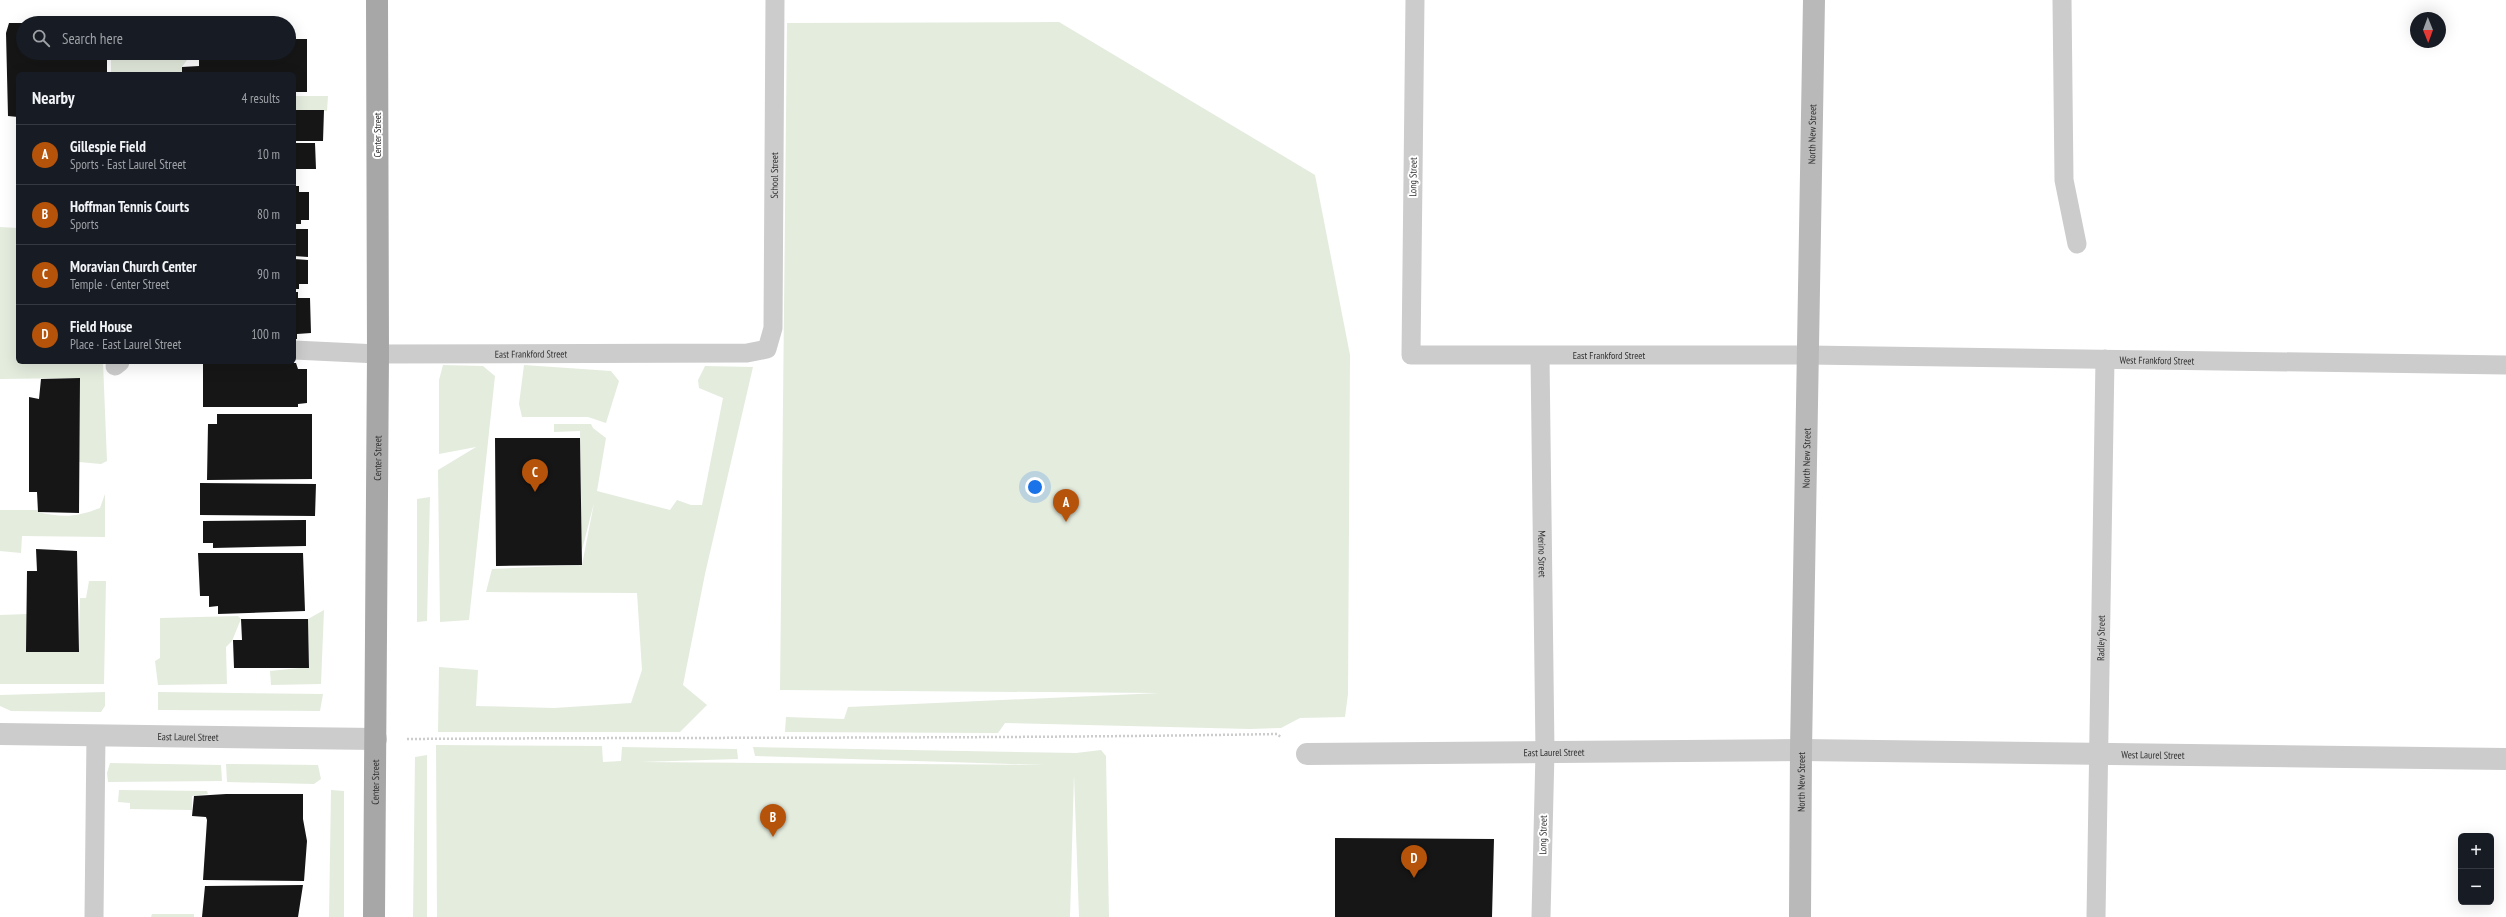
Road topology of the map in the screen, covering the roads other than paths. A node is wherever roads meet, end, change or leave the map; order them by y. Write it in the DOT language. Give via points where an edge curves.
graph roads {
  1 [pos="377,0"];
  2 [pos="775,0"];
  3 [pos="1415,0"];
  4 [pos="1814,0"];
  5 [pos="2062,0"];
  6 [pos="2077,244"];
  7 [pos="767,349"];
  8 [pos="296,350"];
  9 [pos="378,354"];
  10 [pos="1411,355"];
  11 [pos="1808,355"];
  12 [pos="1540,356"];
  13 [pos="2105,359"];
  14 [pos="2506,365"];
  15 [pos="0,734"];
  16 [pos="96,735"];
  17 [pos="376,739"];
  18 [pos="1800,750"];
  19 [pos="1545,752"];
  20 [pos="1307,754"];
  21 [pos="2097,754"];
  22 [pos="2506,759"];
  23 [pos="94,917"];
  24 [pos="374,917"];
  25 [pos="1541,917"];
  26 [pos="1800,917"];
  27 [pos="2096,917"];
  1 -- 9 [label="main road, Center Street"];
  2 -- 7 [label="lane, School Street" via="773,328"];
  3 -- 10 [label="lane, Long Street"];
  4 -- 11 [label="main road, North New Street"];
  5 -- 6 [label="lane" via="2064,180"];
  7 -- 9 [label="lane, East Frankford Street" via="747,353"];
  8 -- 9 [label="lane, East Frankford Street"];
  9 -- 17 [label="main road, Center Street"];
  10 -- 12 [label="lane, East Frankford Street"];
  11 -- 12 [label="lane, East Frankford Street"];
  11 -- 13 [label="lane, West Frankford Street"];
  11 -- 18 [label="main road, North New Street"];
  12 -- 19 [label="lane, Merino Street"];
  13 -- 14 [label="lane, West Frankford Street"];
  13 -- 21 [label="lane, Radley Street"];
  15 -- 16 [label="street, East Laurel Street"];
  16 -- 17 [label="street, East Laurel Street"];
  16 -- 23 [label="lane"];
  17 -- 24 [label="main road, Center Street"];
  18 -- 19 [label="street, East Laurel Street"];
  18 -- 21 [label="street, West Laurel Street"];
  18 -- 26 [label="main road, North New Street"];
  19 -- 20 [label="street, East Laurel Street"];
  19 -- 25 [label="lane, Long Street"];
  21 -- 22 [label="street, West Laurel Street"];
  21 -- 27 [label="lane, Radley Street"];
}
